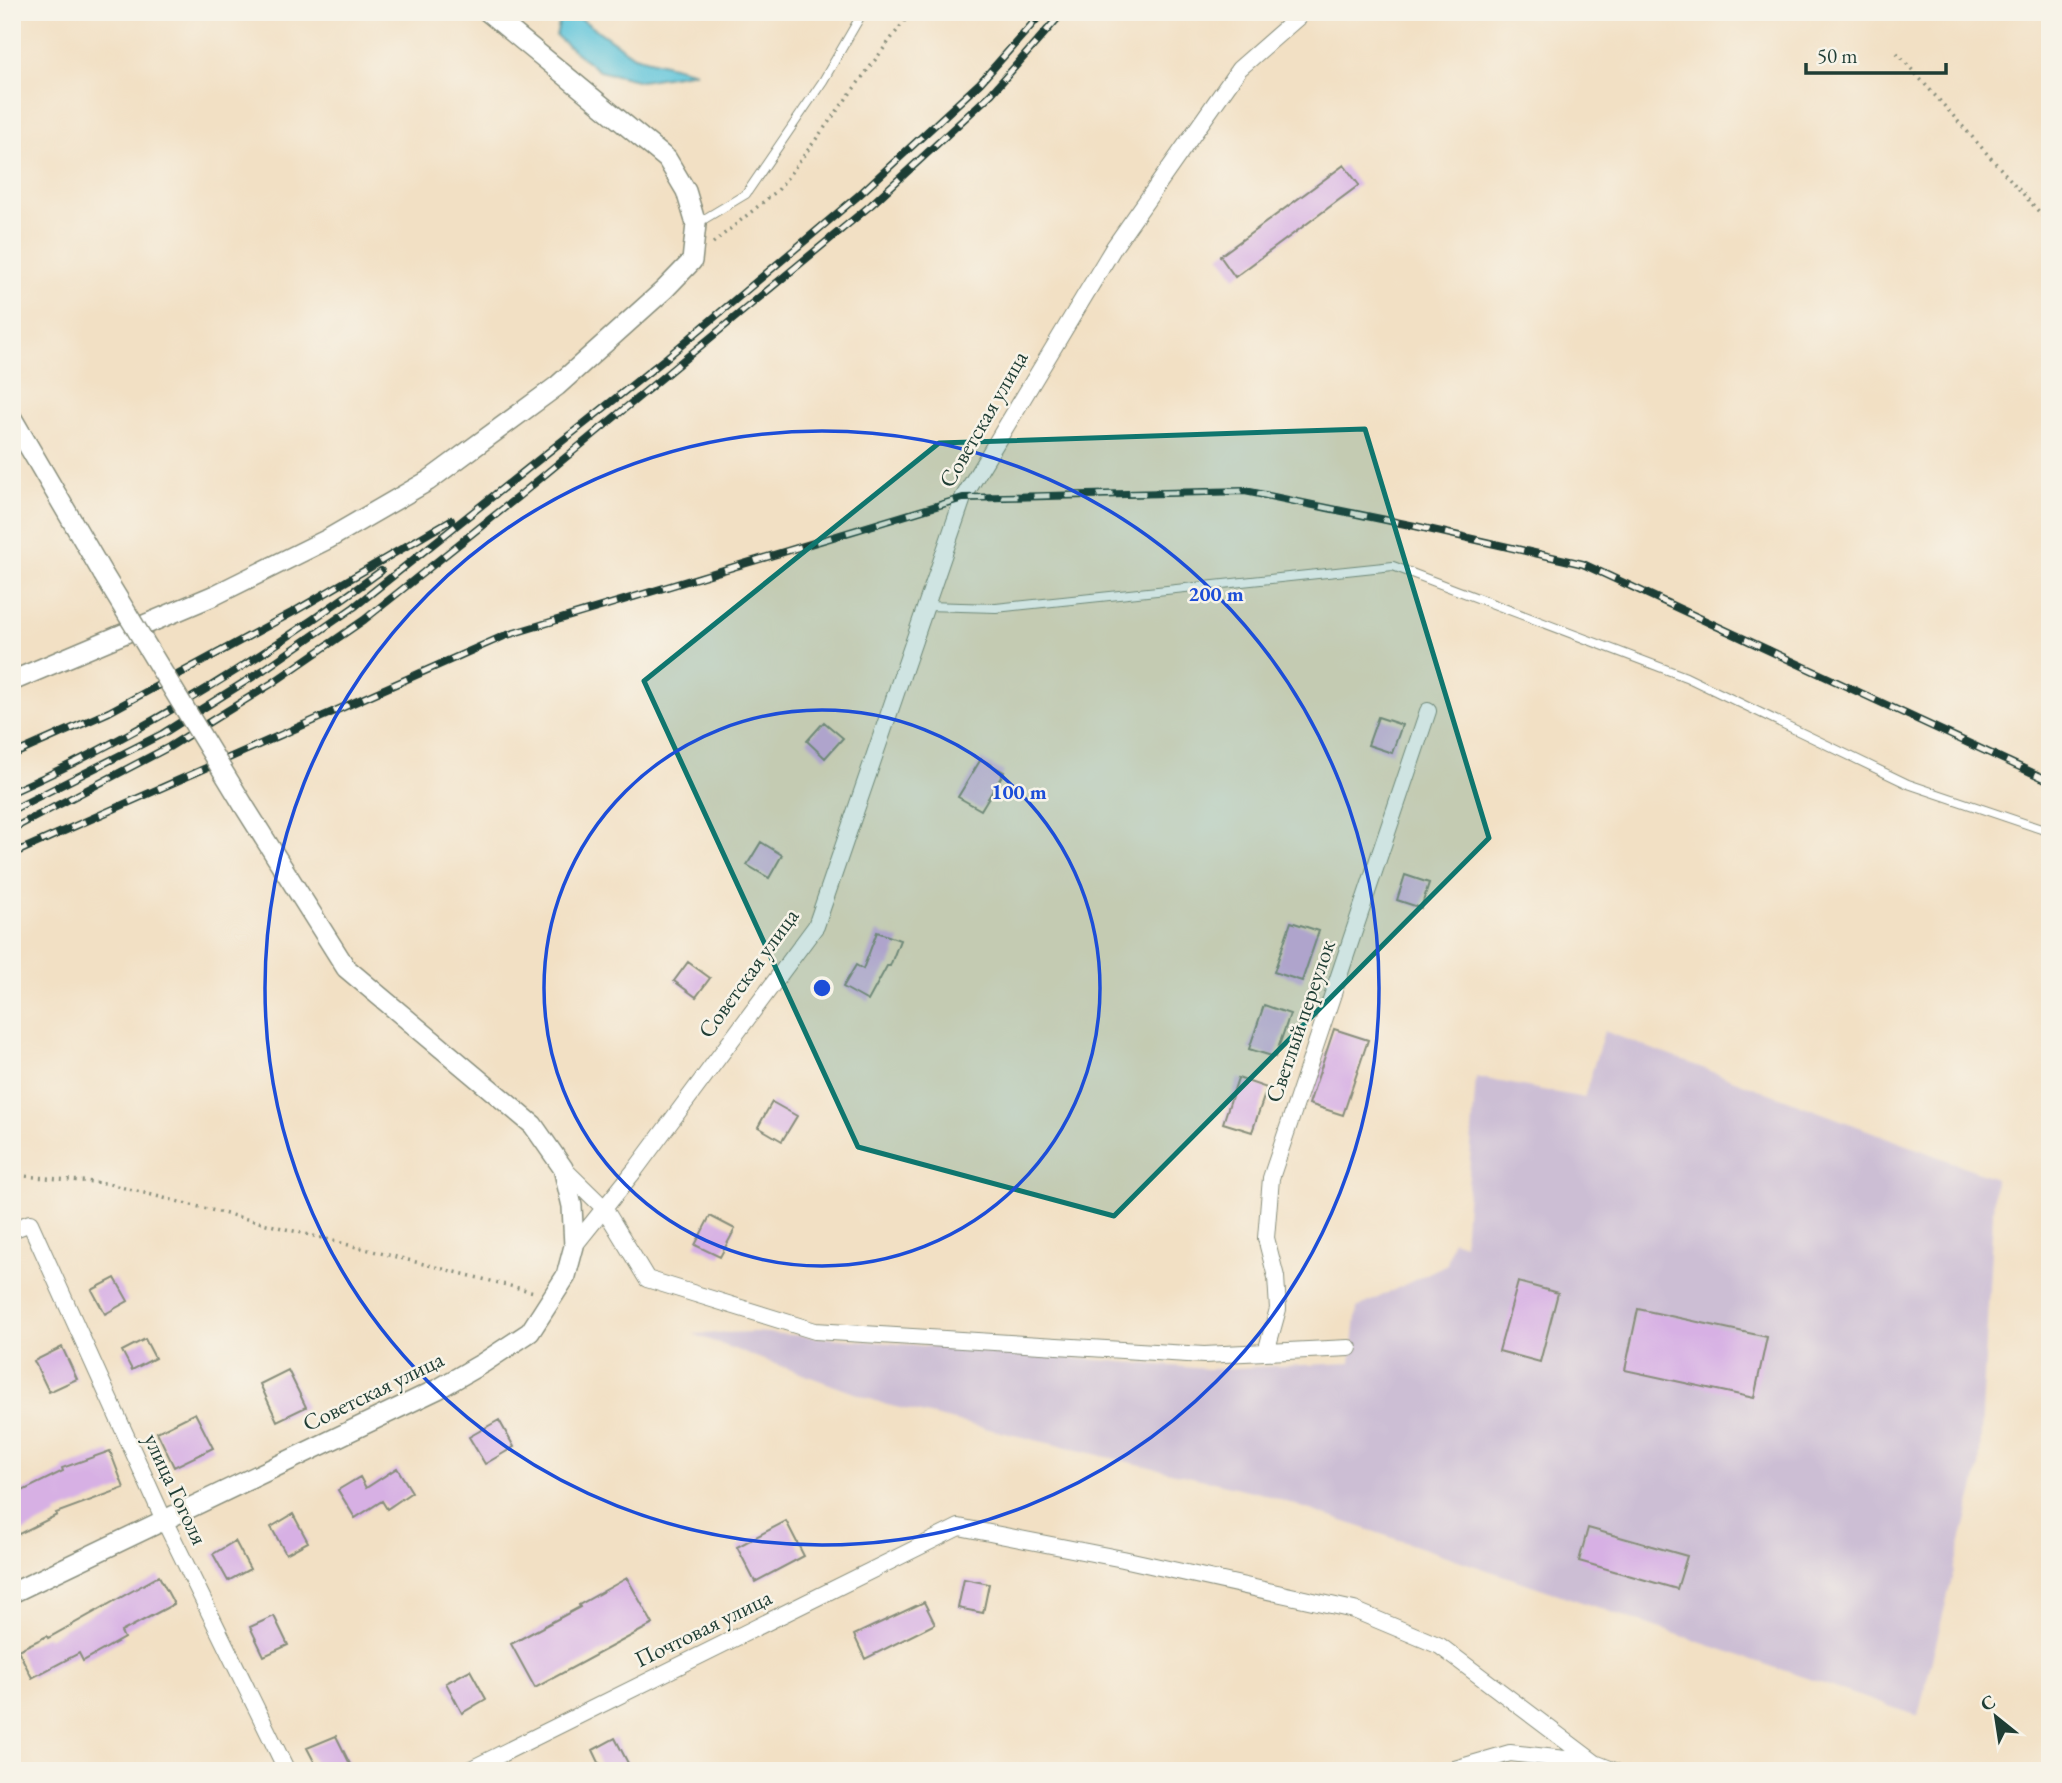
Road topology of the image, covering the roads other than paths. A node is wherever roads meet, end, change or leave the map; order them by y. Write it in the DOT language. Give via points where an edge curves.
graph roads {
  1 [pos="488,12"];
  2 [pos="863,12"];
  3 [pos="1304,12"];
  4 [pos="696,224"];
  5 [pos="12,418"];
  6 [pos="926,606"];
  7 [pos="12,681"];
  8 [pos="1427,711"];
  9 [pos="2050,832"];
  10 [pos="563,1168"];
  11 [pos="604,1208"];
  12 [pos="12,1230"];
  13 [pos="574,1246"];
  14 [pos="1349,1348"];
  15 [pos="1266,1352"];
  16 [pos="164,1520"];
  17 [pos="12,1593"];
  18 [pos="1595,1762"];
  19 [pos="287,1771"];
  20 [pos="467,1771"];
  21 [pos="1448,1771"];
  22 [pos="1615,1771"];
  1 -- 4 [label="street" via="667,159 686,191"];
  2 -- 4 [label="lane" via="823,81 746,194"];
  3 -- 6 [label="street, Советская улица" via="1240,69 1114,247 962,498"];
  4 -- 7 [label="street" via="692,261 665,289 557,386 428,481 328,539 215,595"];
  5 -- 10 [label="street, bridge" via="346,968 533,1125"];
  6 -- 9 [label="lane" via="996,608 1393,566 1686,677 1908,784"];
  6 -- 11 [label="street, Советская улица" via="816,926"];
  8 -- 15 [label="street, Светлый переулок" via="1271,1178 1266,1238 1278,1309"];
  10 -- 11 [label="street"];
  10 -- 13 [label="street" via="572,1206"];
  11 -- 13 [label="street, Советская улица"];
  11 -- 15 [label="street" via="647,1279 815,1331 1204,1355"];
  12 -- 16 [label="street, улица Гоголя" via="30,1223"];
  13 -- 16 [label="street, Советская улица" via="566,1276 530,1332 438,1389"];
  14 -- 15 [label="street"];
  16 -- 17 [label="street, Советская улица"];
  16 -- 19 [label="street, улица Гоголя"];
  18 -- 20 [label="street, Почтовая улица" via="1440,1646 1354,1610 959,1527"];
  18 -- 21 [label="street" via="1510,1753"];
  18 -- 22 [label="street"];
}
